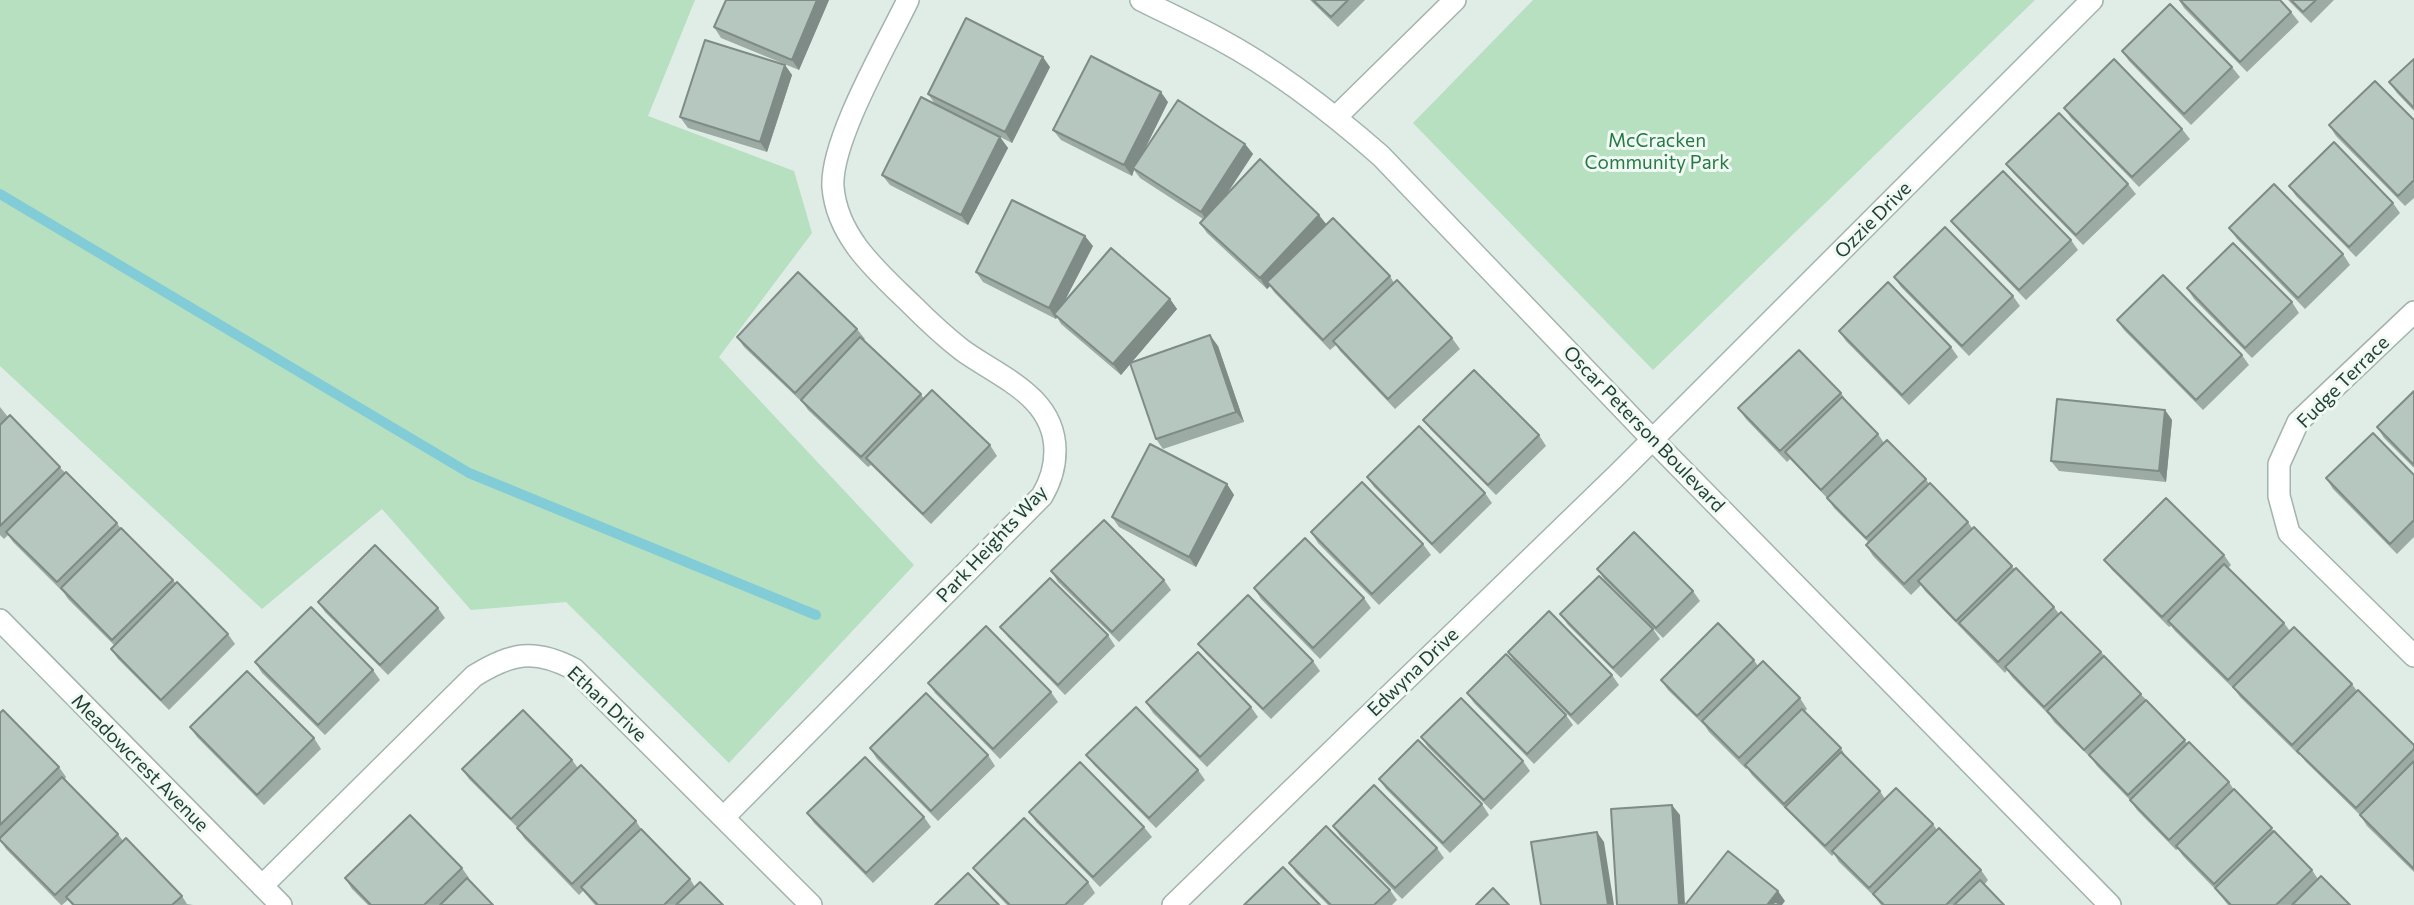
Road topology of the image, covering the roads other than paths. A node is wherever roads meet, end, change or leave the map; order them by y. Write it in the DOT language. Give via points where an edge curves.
graph roads {
  1 [pos="908,0"];
  2 [pos="1141,0"];
  3 [pos="1455,0"];
  4 [pos="2092,0"];
  5 [pos="1336,117"];
  6 [pos="2414,312"];
  7 [pos="1652,439"];
  8 [pos="0,620"];
  9 [pos="2414,656"];
  10 [pos="724,817"];
  11 [pos="262,886"];
  12 [pos="281,905"];
  13 [pos="811,905"];
  14 [pos="1173,905"];
  15 [pos="2110,905"];
  1 -- 10 [label="street, Park Heights Way" via="839,148 833,185 838,211 849,236 873,268 935,327 1015,384 1043,410 1055,441 1052,479 1042,496"];
  2 -- 5 [label="street, Oscar Peterson Boulevard" via="1220,39"];
  3 -- 5 [label="street"];
  4 -- 7 [label="street, Ozzie Drive"];
  5 -- 7 [label="street, Oscar Peterson Boulevard" via="1381,156"];
  6 -- 9 [label="street, Fudge Terrace" via="2298,422 2279,464 2279,496 2289,533"];
  7 -- 14 [label="street, Edwyna Drive"];
  7 -- 15 [label="street, Oscar Peterson Boulevard"];
  8 -- 11 [label="street, Meadowcrest Avenue"];
  10 -- 11 [label="street, Ethan Drive" via="574,669 555,659 513,657 474,676"];
  10 -- 13 [label="street, Ethan Drive"];
  11 -- 12 [label="street, Meadowcrest Avenue"];
}
